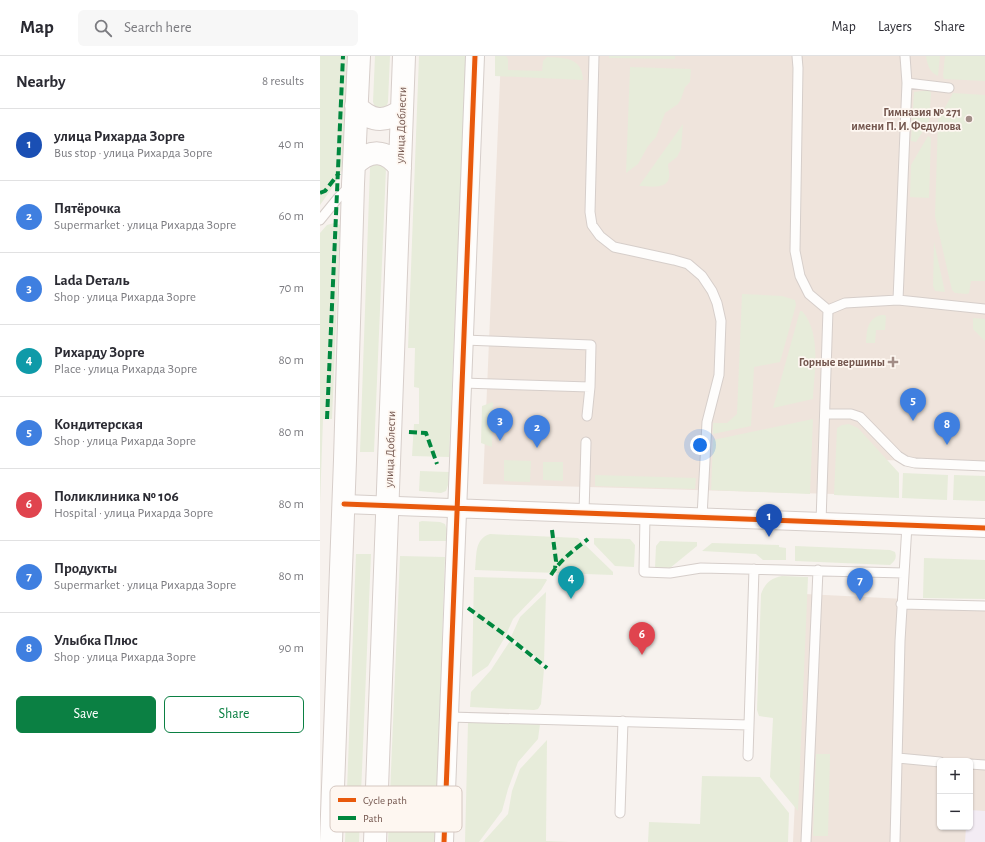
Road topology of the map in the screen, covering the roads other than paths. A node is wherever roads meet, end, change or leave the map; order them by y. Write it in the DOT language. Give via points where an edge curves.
graph roads {
  1 [pos="359,56"];
  2 [pos="404,56"];
  3 [pos="475,56"];
  4 [pos="594,56"];
  5 [pos="797,56"];
  6 [pos="905,56"];
  7 [pos="907,83"];
  8 [pos="949,88"];
  9 [pos="356,106"];
  10 [pos="402,110"];
  11 [pos="400,168"];
  12 [pos="353,175"];
  13 [pos="320,220"];
  14 [pos="898,300"];
  15 [pos="985,309"];
  16 [pos="828,310"];
  17 [pos="464,340"];
  18 [pos="462,383"];
  19 [pos="590,388"];
  20 [pos="825,414"];
  21 [pos="587,416"];
  22 [pos="586,442"];
  23 [pos="985,466"];
  24 [pos="344,504"];
  25 [pos="388,506"];
  26 [pos="457,508"];
  27 [pos="584,513"];
  28 [pos="645,515"];
  29 [pos="702,517"];
  30 [pos="821,522"];
  31 [pos="907,525"];
  32 [pos="985,528"];
  33 [pos="754,569"];
  34 [pos="818,570"];
  35 [pos="904,573"];
  36 [pos="901,604"];
  37 [pos="985,606"];
  38 [pos="449,716"];
  39 [pos="623,721"];
  40 [pos="749,725"];
  41 [pos="748,756"];
  42 [pos="898,758"];
  43 [pos="937,762"];
  44 [pos="973,764"];
  45 [pos="985,765"];
  46 [pos="333,786"];
  47 [pos="377,786"];
  48 [pos="446,786"];
  49 [pos="620,813"];
  50 [pos="331,832"];
  51 [pos="375,832"];
  52 [pos="444,832"];
  53 [pos="331,842"];
  54 [pos="375,842"];
  55 [pos="444,842"];
  56 [pos="806,842"];
  57 [pos="895,842"];
  1 -- 9 [label="main road"];
  2 -- 10 [label="main road, улица Доблести"];
  3 -- 17 [label="street"];
  4 -- 29 [label="lane" via="590,212 592,225 600,236 614,247 688,264 702,276 717,303 721,321 719,375 707,422"];
  5 -- 16 [label="lane" via="795,251 800,276 809,294"];
  6 -- 7 [label="lane"];
  7 -- 8 [label="lane"];
  7 -- 14 [label="lane"];
  9 -- 10 [label="main road" via="363,114 383,119 393,117"];
  9 -- 12 [label="main road"];
  10 -- 11 [label="main road, улица Доблести"];
  11 -- 12 [label="main road" via="393,159 383,154 372,153 361,157"];
  11 -- 25 [label="main road, улица Доблести"];
  12 -- 13 [label="lane"];
  12 -- 24 [label="main road"];
  14 -- 15 [label="lane"];
  14 -- 16 [label="lane" via="845,303"];
  16 -- 20 [label="lane"];
  17 -- 18 [label="street"];
  17 -- 19 [label="lane" via="591,345"];
  18 -- 19 [label="lane"];
  18 -- 26 [label="street"];
  19 -- 21 [label="lane"];
  20 -- 23 [label="lane" via="851,414 860,417 906,462"];
  20 -- 30 [label="lane"];
  22 -- 27 [label="lane"];
  24 -- 25 [label="street"];
  24 -- 46 [label="main road"];
  25 -- 26 [label="street"];
  25 -- 47 [label="main road, улица Доблести"];
  26 -- 27 [label="street"];
  26 -- 38 [label="street"];
  27 -- 28 [label="street"];
  28 -- 29 [label="street"];
  28 -- 33 [label="lane" via="644,572 670,573 701,568"];
  29 -- 30 [label="street"];
  30 -- 31 [label="street"];
  31 -- 32 [label="street"];
  31 -- 35 [label="lane"];
  33 -- 34 [label="lane"];
  33 -- 40 [label="lane"];
  34 -- 35 [label="lane"];
  34 -- 56 [label="lane"];
  35 -- 36 [label="lane"];
  36 -- 37 [label="lane"];
  36 -- 42 [label="lane"];
  38 -- 39 [label="lane"];
  38 -- 48 [label="street"];
  39 -- 40 [label="lane"];
  39 -- 49 [label="lane"];
  40 -- 41 [label="lane"];
  42 -- 43 [label="lane"];
  42 -- 57 [label="lane"];
  44 -- 45 [label="lane"];
  50 -- 53 [label="main road"];
  51 -- 54 [label="main road, улица Доблести"];
  52 -- 55 [label="street"];
}
